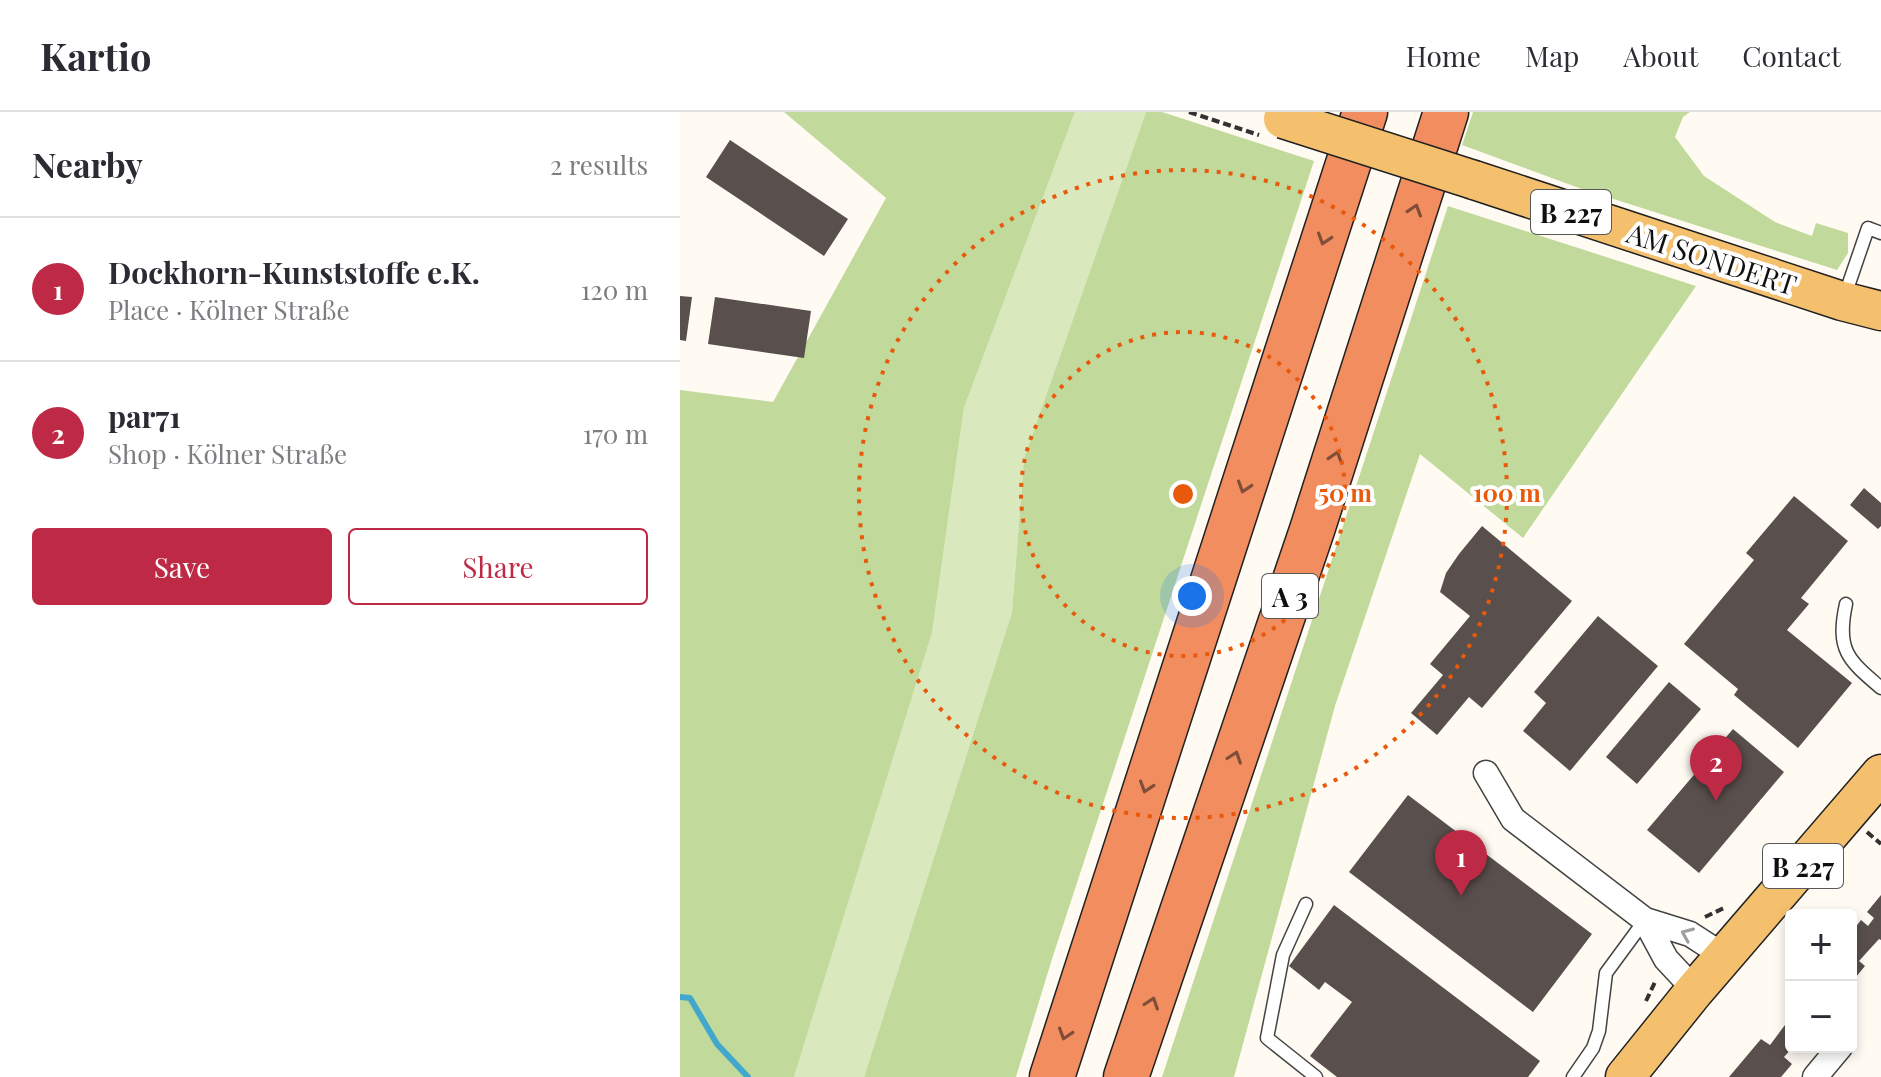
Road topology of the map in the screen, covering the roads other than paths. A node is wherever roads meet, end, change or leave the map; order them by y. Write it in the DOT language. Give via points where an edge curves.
graph roads {
  1 [pos="1365,112"];
  2 [pos="1446,112"];
  3 [pos="1269,122"];
  4 [pos="1881,233"];
  5 [pos="1842,301"];
  6 [pos="1881,311"];
  7 [pos="1881,321"];
  8 [pos="1846,604"];
  9 [pos="1881,688"];
  10 [pos="1486,773"];
  11 [pos="1881,774"];
  12 [pos="1306,904"];
  13 [pos="1645,920"];
  14 [pos="1724,956"];
  15 [pos="1695,990"];
  16 [pos="1052,1077"];
  17 [pos="1126,1077"];
  18 [pos="1316,1077"];
  19 [pos="1573,1077"];
  20 [pos="1625,1077"];
  1 -- 16 [label="highway, one-way"];
  17 -- 2 [label="highway, A 3, one-way" via="1312,530"];
  3 -- 5 [label="main road, AM SONDERT / B 227, bridge" via="1474,180"];
  4 -- 5 [label="lane" via="1868,228"];
  5 -- 6 [label="main road, AM SONDERT / B 227"];
  5 -- 7 [label="main road, AM SONDERT / B 227"];
  8 -- 9 [label="lane" via="1844,648 1855,666"];
  10 -- 13 [label="street" via="1513,819"];
  11 -- 14 [label="main road, B 227"];
  12 -- 18 [label="lane" via="1283,955 1267,1038"];
  14 -- 13 [label="street, one-way" via="1690,934"];
  13 -- 15 [label="street" via="1666,959"];
  13 -- 19 [label="lane" via="1606,973 1599,1031"];
  14 -- 15 [label="main road, B 227"];
  15 -- 20 [label="main road, B 227"];
}
